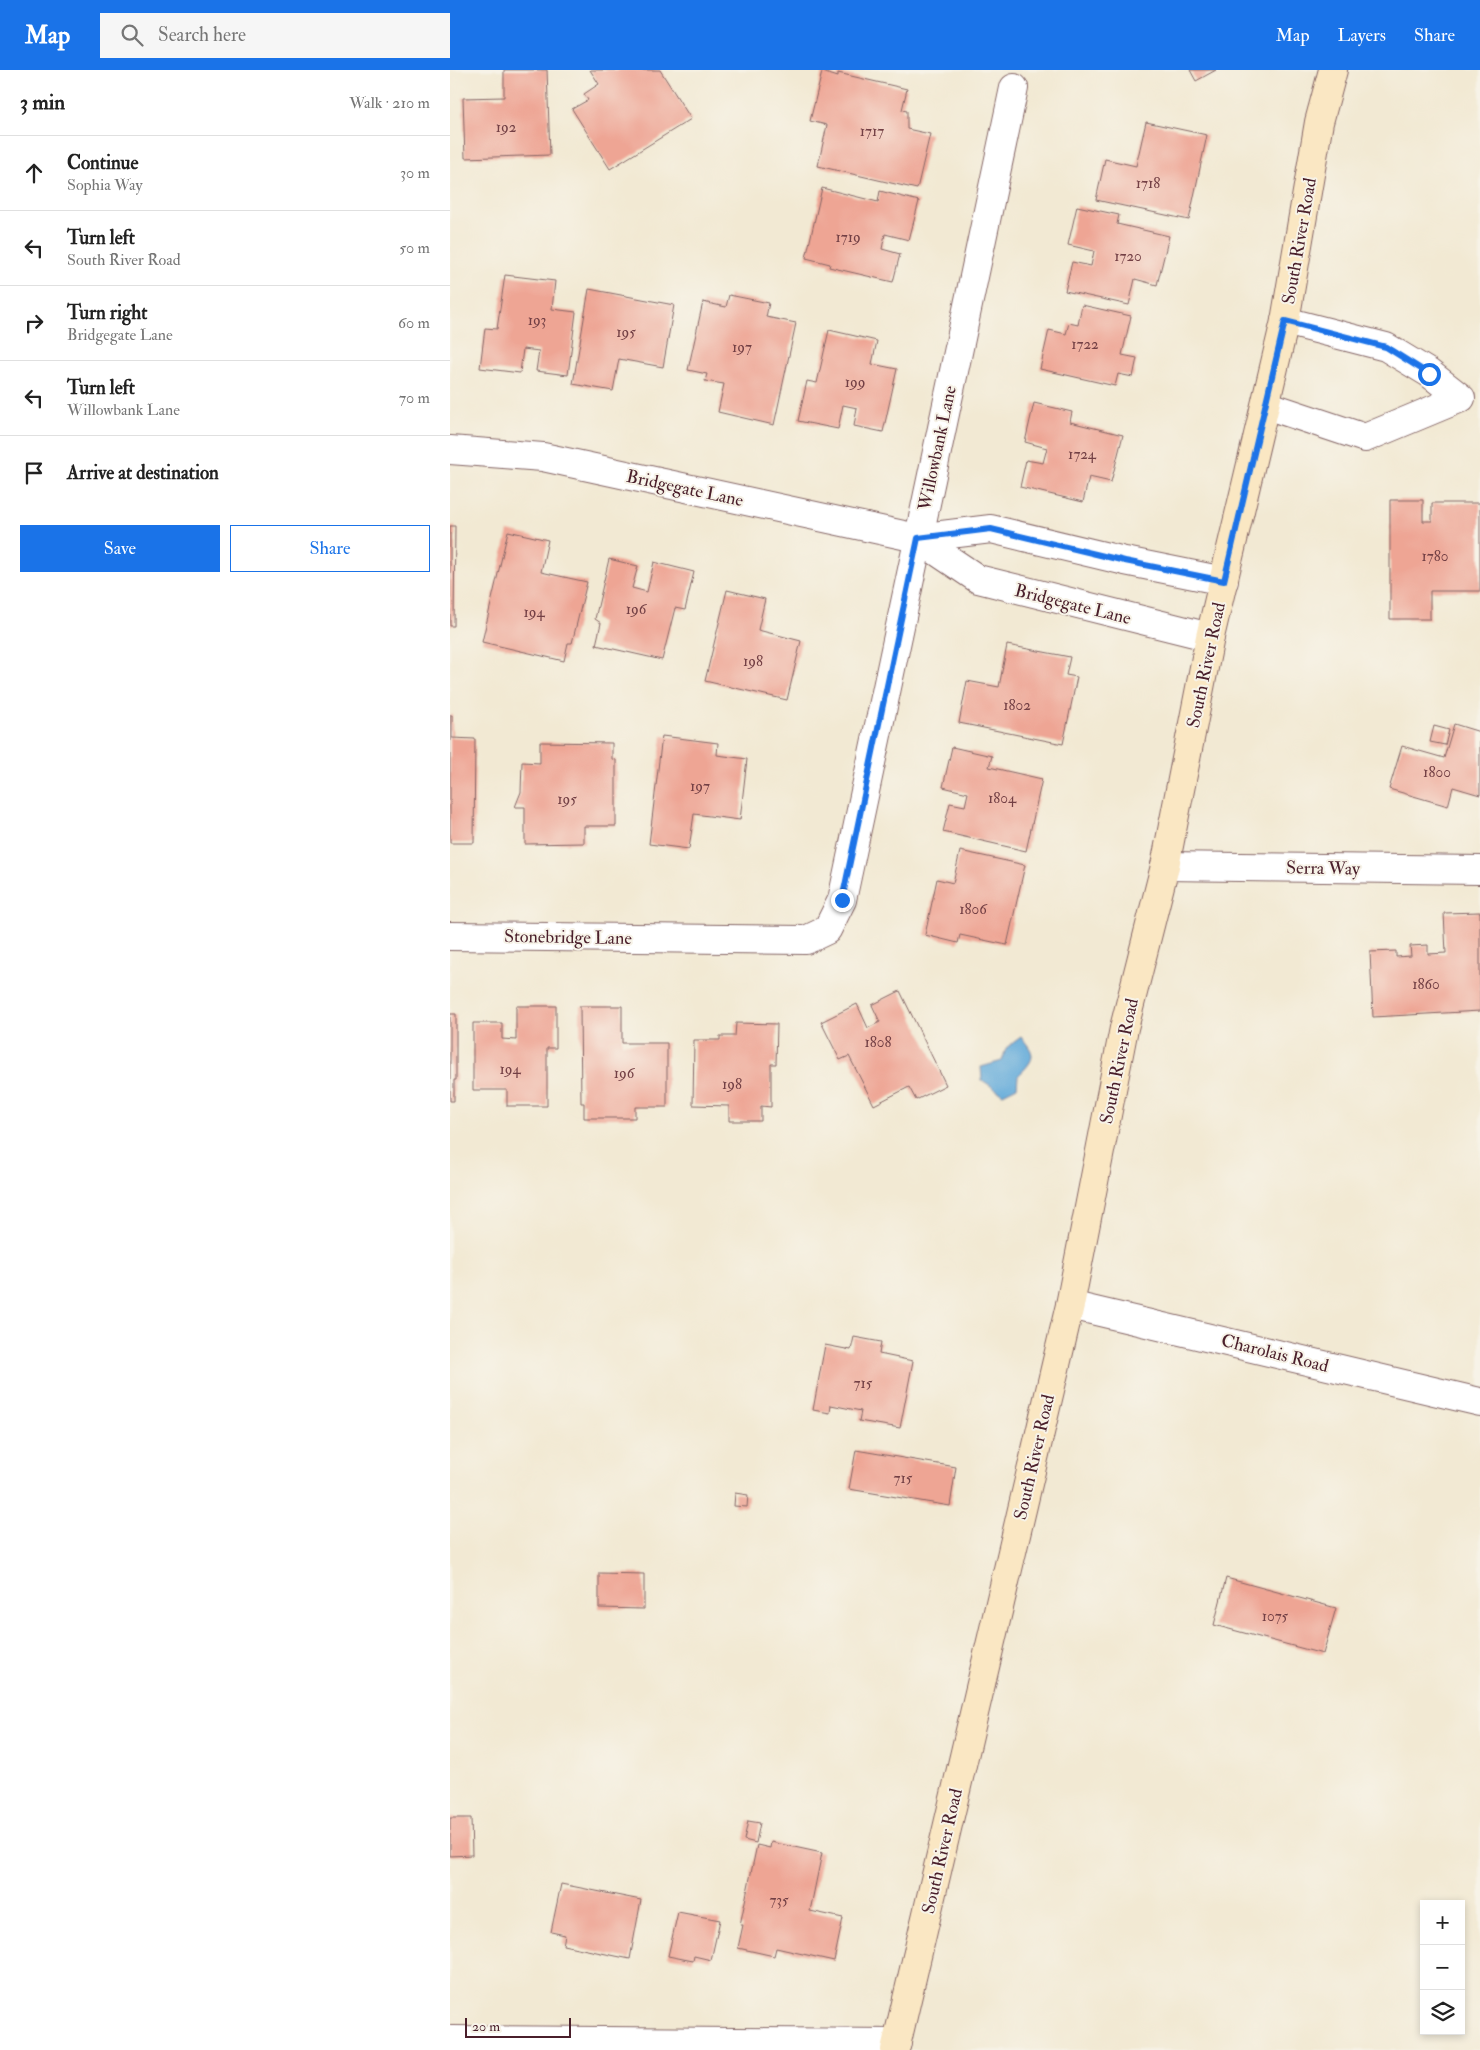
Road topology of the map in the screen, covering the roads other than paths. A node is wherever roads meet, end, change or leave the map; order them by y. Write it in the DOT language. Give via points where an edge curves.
graph roads {
  1 [pos="1333,70"];
  2 [pos="1014,88"];
  3 [pos="1285,321"];
  4 [pos="1471,398"];
  5 [pos="1266,405"];
  6 [pos="450,450"];
  7 [pos="918,538"];
  8 [pos="1224,581"];
  9 [pos="1210,637"];
  10 [pos="1165,866"];
  11 [pos="1480,870"];
  12 [pos="450,936"];
  13 [pos="687,938"];
  14 [pos="1070,1305"];
  15 [pos="1480,1402"];
  16 [pos="450,2040"];
  17 [pos="896,2047"];
  1 -- 3 [label="main road, South River Road" via="1319,122"];
  2 -- 7 [label="street, Willowbank Lane"];
  3 -- 4 [label="street" via="1386,347"];
  3 -- 5 [label="main road, South River Road"];
  4 -- 5 [label="street" via="1365,438"];
  5 -- 8 [label="main road, South River Road"];
  6 -- 7 [label="street, Bridgegate Lane" via="543,457"];
  7 -- 8 [label="street, Bridgegate Lane" via="991,529"];
  7 -- 9 [label="street, Bridgegate Lane" via="978,579"];
  7 -- 13 [label="street, Willowbank Lane" via="842,900 827,930 806,940"];
  8 -- 9 [label="main road, South River Road"];
  9 -- 10 [label="main road, South River Road"];
  10 -- 11 [label="street, Serra Way"];
  10 -- 14 [label="main road, South River Road" via="1124,1028"];
  12 -- 13 [label="street, Stonebridge Lane"];
  14 -- 15 [label="street, Charolais Road"];
  14 -- 17 [label="main road, South River Road"];
  16 -- 17 [label="street"];
}
